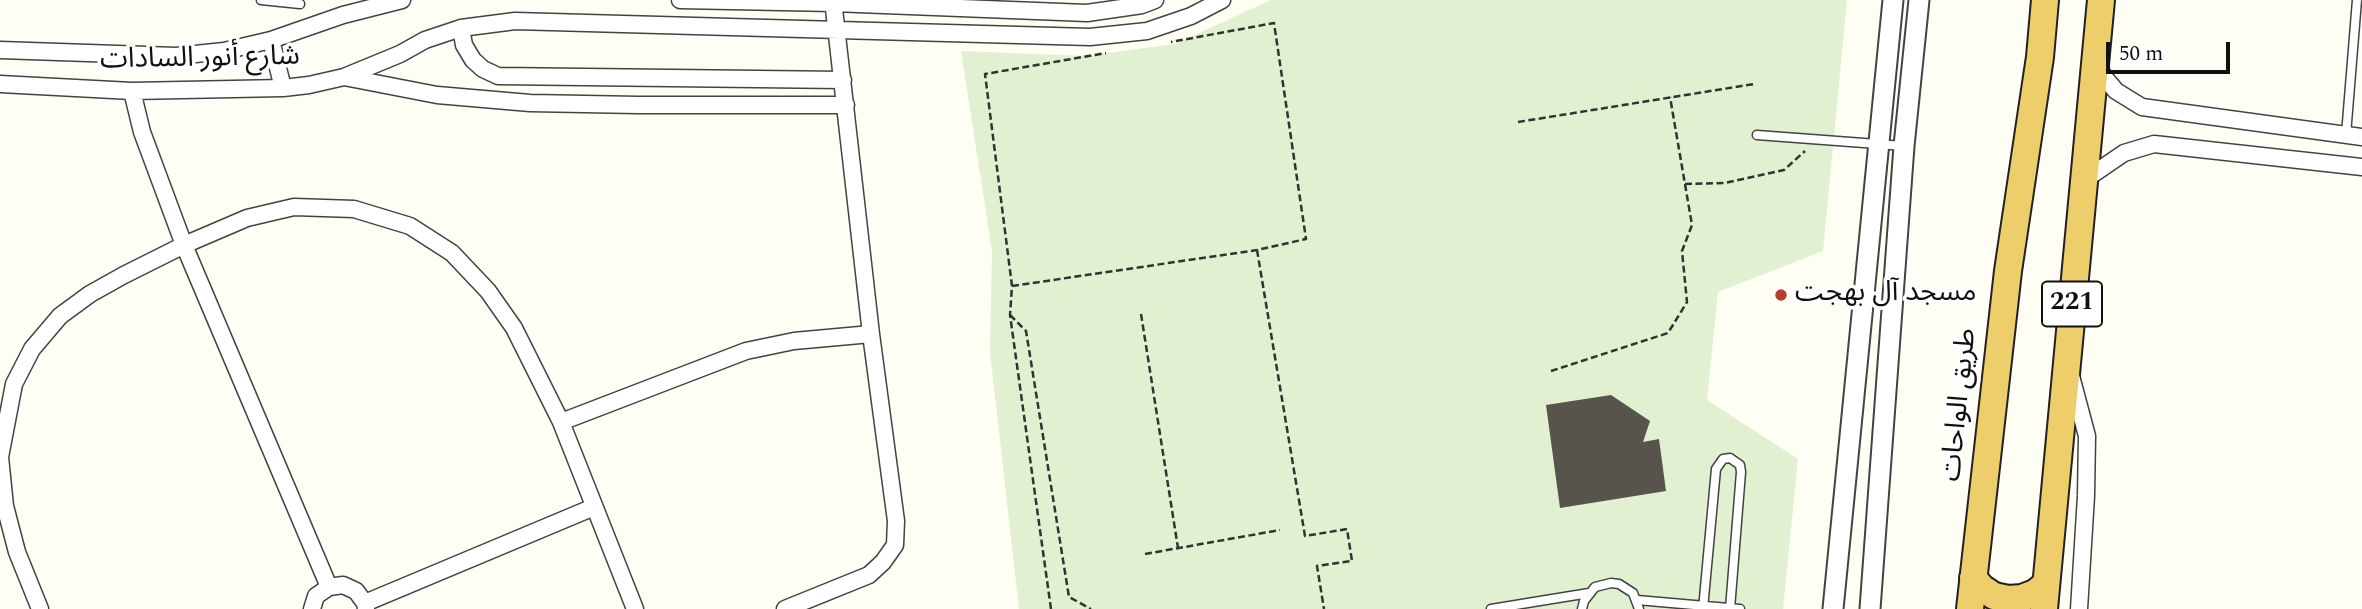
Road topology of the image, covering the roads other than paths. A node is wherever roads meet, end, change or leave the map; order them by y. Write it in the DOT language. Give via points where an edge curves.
graph roads {
  1 [pos="261,0"];
  2 [pos="402,0"];
  3 [pos="680,0"];
  4 [pos="1155,0"];
  5 [pos="1222,0"];
  6 [pos="1893,0"];
  7 [pos="1919,0"];
  8 [pos="2045,0"];
  9 [pos="2101,0"];
  10 [pos="2357,0"];
  11 [pos="833,1"];
  12 [pos="300,4"];
  13 [pos="461,28"];
  14 [pos="837,29"];
  15 [pos="271,40"];
  16 [pos="0,50"];
  17 [pos="2096,60"];
  18 [pos="498,76"];
  19 [pos="344,77"];
  20 [pos="843,80"];
  21 [pos="0,85"];
  22 [pos="283,88"];
  23 [pos="132,90"];
  24 [pos="497,100"];
  25 [pos="846,105"];
  26 [pos="1756,135"];
  27 [pos="2354,136"];
  28 [pos="1878,144"];
  29 [pos="1904,146"];
  30 [pos="2342,165"];
  31 [pos="2362,167"];
  32 [pos="2083,181"];
  33 [pos="184,244"];
  34 [pos="871,334"];
  35 [pos="2067,361"];
  36 [pos="561,422"];
  37 [pos="594,507"];
  38 [pos="1973,578"];
  39 [pos="329,587"];
  40 [pos="1589,593"];
  41 [pos="2045,597"];
  42 [pos="1638,604"];
  43 [pos="365,606"];
  44 [pos="1703,607"];
  45 [pos="40,609"];
  46 [pos="312,609"];
  47 [pos="635,609"];
  48 [pos="785,609"];
  49 [pos="1491,609"];
  50 [pos="1582,609"];
  51 [pos="1730,609"];
  52 [pos="1740,609"];
  53 [pos="1833,609"];
  54 [pos="1870,609"];
  55 [pos="1970,609"];
  56 [pos="2079,609"];
  1 -- 12 [label="lane"];
  2 -- 15 [label="street, شارع أنور السادات"];
  3 -- 11 [label="street"];
  4 -- 11 [label="street" via="1087,13"];
  5 -- 14 [label="street, شارع أنور السادات" via="1147,31 1090,37"];
  6 -- 28 [label="street"];
  7 -- 29 [label="street"];
  8 -- 38 [label="highway, طريق الواحات / 221"];
  9 -- 17 [label="highway, 221"];
  10 -- 27 [label="lane"];
  11 -- 14 [label="street"];
  13 -- 14 [label="street, شارع أنور السادات" via="515,20"];
  13 -- 18 [label="street" via="473,60"];
  13 -- 19 [label="street, شارع أنور السادات"];
  14 -- 20 [label="street"];
  15 -- 16 [label="street, شارع أنور السادات" via="176,56"];
  15 -- 22 [label="street"];
  17 -- 27 [label="street" via="2116,92 2142,107"];
  17 -- 32 [label="highway, 221"];
  18 -- 20 [label="street"];
  18 -- 24 [label="street"];
  19 -- 22 [label="street, شارع أنور السادات"];
  19 -- 24 [label="street" via="437,95"];
  20 -- 25 [label="street"];
  21 -- 23 [label="street, شارع أنور السادات"];
  22 -- 23 [label="street, شارع أنور السادات"];
  23 -- 33 [label="street" via="142,132"];
  24 -- 25 [label="street" via="589,105"];
  25 -- 34 [label="street"];
  26 -- 28 [label="lane"];
  27 -- 30 [label="street"];
  28 -- 29 [label="lane"];
  28 -- 53 [label="street"];
  29 -- 54 [label="street"];
  30 -- 31 [label="street"];
  30 -- 32 [label="street" via="2154,144 2124,153"];
  32 -- 35 [label="highway, 221"];
  33 -- 36 [label="street" via="247,218 294,207 354,209 410,226 452,253 488,291 513,328"];
  33 -- 39 [label="street"];
  33 -- 45 [label="street" via="90,294 60,316 32,349 14,384 0,457 5,506"];
  34 -- 36 [label="street" via="746,351"];
  34 -- 48 [label="street" via="896,521 895,545 869,575"];
  35 -- 41 [label="highway, 221"];
  35 -- 56 [label="street" via="2087,436"];
  36 -- 37 [label="street"];
  37 -- 43 [label="street"];
  37 -- 47 [label="street"];
  38 -- 41 [label="highway" via="1994,596 2022,598 2035,593"];
  38 -- 55 [label="highway, طريق الواحات / 221"];
  39 -- 43 [label="street" via="344,585 356,591"];
  39 -- 46 [label="street" via="316,596"];
  40 -- 42 [label="lane" via="1602,584 1619,584 1633,593"];
  40 -- 49 [label="lane"];
  40 -- 50 [label="lane"];
  42 -- 44 [label="lane"];
  44 -- 51 [label="lane"];
  44 -- 51 [label="lane" via="1716,469 1723,459 1730,458 1740,465 1741,472"];
  51 -- 52 [label="lane"];
}
